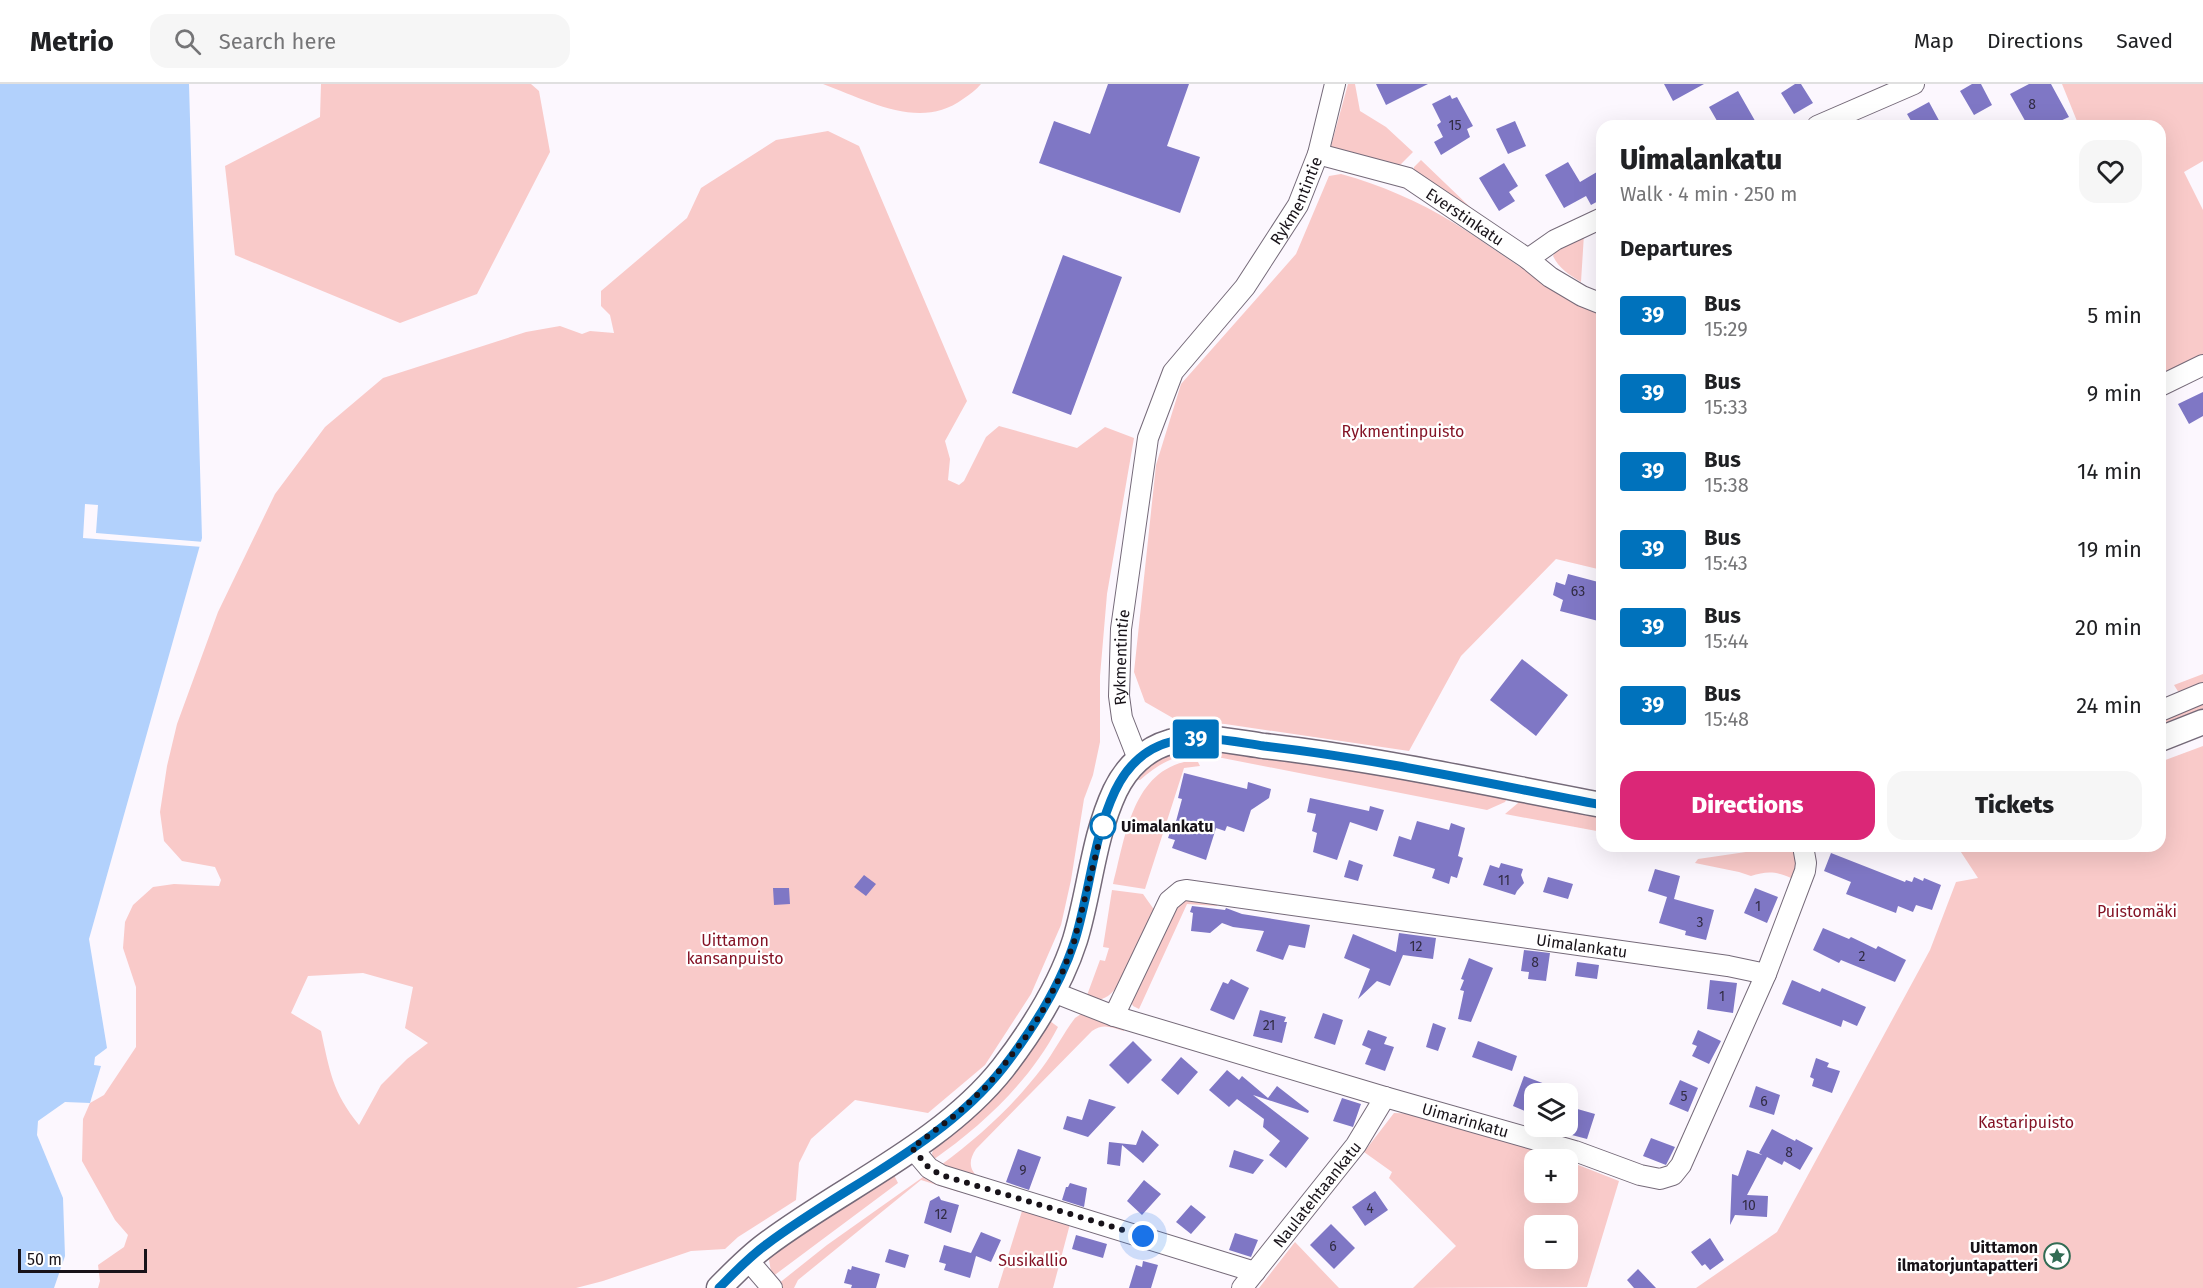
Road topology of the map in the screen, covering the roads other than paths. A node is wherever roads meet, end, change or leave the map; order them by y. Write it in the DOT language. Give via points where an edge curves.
graph roads {
  1 [pos="1335,84"];
  2 [pos="1914,84"];
  3 [pos="1831,120"];
  4 [pos="1318,154"];
  5 [pos="1596,221"];
  6 [pos="1528,259"];
  7 [pos="1596,302"];
  8 [pos="2203,365"];
  9 [pos="2166,383"];
  10 [pos="2203,693"];
  11 [pos="2166,708"];
  12 [pos="2203,722"];
  13 [pos="2166,737"];
  14 [pos="1138,759"];
  15 [pos="1596,804"];
  16 [pos="1804,852"];
  17 [pos="1766,974"];
  18 [pos="1053,992"];
  19 [pos="1114,1016"];
  20 [pos="1385,1097"];
  21 [pos="912,1148"];
  22 [pos="748,1260"];
  23 [pos="1255,1272"];
  24 [pos="719,1288"];
  25 [pos="772,1288"];
  26 [pos="1242,1288"];
  1 -- 4 [label="street, Rykmentintie"];
  2 -- 3 [label="street"];
  4 -- 6 [label="street, Everstinkatu" via="1408,178"];
  4 -- 14 [label="street, Rykmentintie" via="1298,205 1245,287 1173,372 1148,438 1121,629 1119,696 1122,718"];
  5 -- 6 [label="street" via="1555,240"];
  6 -- 7 [label="street, Everstinkatu" via="1550,277"];
  8 -- 9 [label="street"];
  10 -- 11 [label="street"];
  12 -- 13 [label="street"];
  14 -- 15 [label="street" via="1170,742 1215,740 1372,760"];
  14 -- 18 [label="street" via="1122,778 1108,810 1075,938"];
  16 -- 17 [label="street, Uimarinkatu" via="1805,871"];
  17 -- 19 [label="street, Uimalankatu" via="1186,890 1169,902"];
  17 -- 20 [label="street, Uimarinkatu" via="1689,1149 1673,1175 1660,1179 1640,1175 1575,1150"];
  18 -- 19 [label="street, Uimarinkatu"];
  18 -- 21 [label="street" via="1025,1038 989,1084"];
  19 -- 20 [label="street, Uimarinkatu"];
  20 -- 23 [label="street, Naulatehtaankatu" via="1356,1144"];
  21 -- 22 [label="street" via="791,1227"];
  21 -- 23 [label="street" via="929,1168 941,1175"];
  22 -- 24 [label="street"];
  22 -- 25 [label="street"];
  23 -- 26 [label="street, Naulatehtaankatu"];
}
